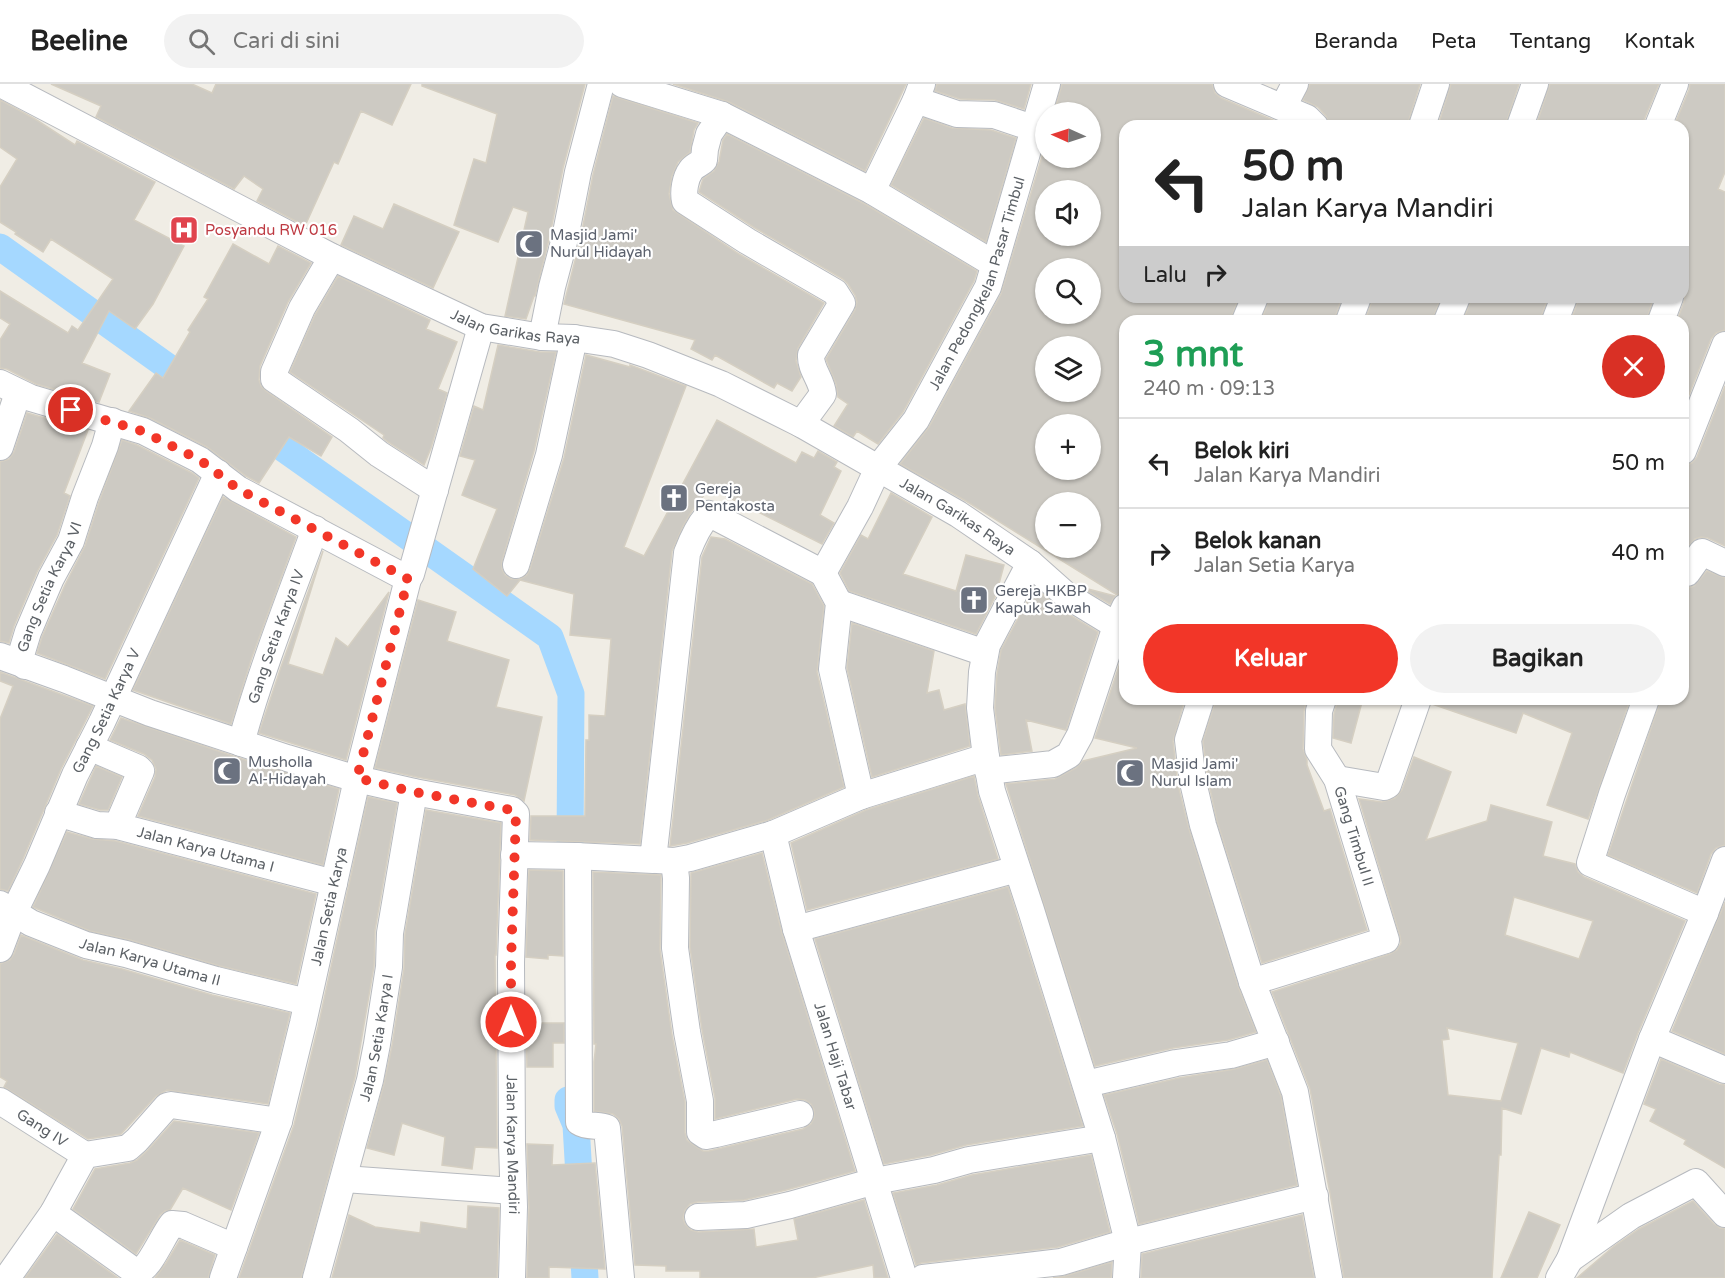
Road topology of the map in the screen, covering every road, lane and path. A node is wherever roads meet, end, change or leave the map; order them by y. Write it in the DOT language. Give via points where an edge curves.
graph roads {
  1 [pos="1,84"];
  2 [pos="601,84"];
  3 [pos="622,84"];
  4 [pos="1047,84"];
  5 [pos="1227,84"];
  6 [pos="1295,84"];
  7 [pos="1436,84"];
  8 [pos="1534,84"];
  9 [pos="1675,84"];
  10 [pos="919,92"];
  11 [pos="1283,107"];
  12 [pos="722,115"];
  13 [pos="1309,120"];
  14 [pos="1424,120"];
  15 [pos="1522,120"];
  16 [pos="1660,120"];
  17 [pos="1033,128"];
  18 [pos="872,191"];
  19 [pos="332,257"];
  20 [pos="994,264"];
  21 [pos="481,327"];
  22 [pos="542,337"];
  23 [pos="574,338"];
  24 [pos="1725,345"];
  25 [pos="9,388"];
  26 [pos="112,421"];
  27 [pos="801,424"];
  28 [pos="1689,437"];
  29 [pos="0,447"];
  30 [pos="878,468"];
  31 [pos="218,473"];
  32 [pos="435,490"];
  33 [pos="315,529"];
  34 [pos="1030,563"];
  35 [pos="1725,563"];
  36 [pos="516,565"];
  37 [pos="1689,570"];
  38 [pos="823,573"];
  39 [pos="410,577"];
  40 [pos="839,603"];
  41 [pos="1119,621"];
  42 [pos="1119,630"];
  43 [pos="985,653"];
  44 [pos="0,656"];
  45 [pos="25,666"];
  46 [pos="112,699"];
  47 [pos="1200,705"];
  48 [pos="1321,705"];
  49 [pos="1416,705"];
  50 [pos="1644,705"];
  51 [pos="241,743"];
  52 [pos="89,747"];
  53 [pos="987,764"];
  54 [pos="357,778"];
  55 [pos="1336,779"];
  56 [pos="414,792"];
  57 [pos="861,796"];
  58 [pos="58,813"];
  59 [pos="120,826"];
  60 [pos="773,834"];
  61 [pos="514,855"];
  62 [pos="576,856"];
  63 [pos="664,860"];
  64 [pos="1725,860"];
  65 [pos="1017,869"];
  66 [pos="334,883"];
  67 [pos="7,908"];
  68 [pos="1705,913"];
  69 [pos="796,929"];
  70 [pos="0,950"];
  71 [pos="1252,982"];
  72 [pos="307,1002"];
  73 [pos="1652,1040"];
  74 [pos="1276,1042"];
  75 [pos="1725,1070"];
  76 [pos="1086,1084"];
  77 [pos="0,1101"];
  78 [pos="800,1114"];
  79 [pos="279,1121"];
  80 [pos="1102,1138"];
  81 [pos="85,1155"];
  82 [pos="344,1179"];
  83 [pos="875,1181"];
  84 [pos="513,1191"];
  85 [pos="1315,1196"];
  86 [pos="53,1213"];
  87 [pos="1725,1214"];
  88 [pos="698,1217"];
  89 [pos="1128,1242"];
  90 [pos="234,1247"];
  91 [pos="1565,1269"];
  92 [pos="136,1274"];
  93 [pos="7,1278"];
  94 [pos="223,1278"];
  95 [pos="316,1278"];
  96 [pos="512,1278"];
  97 [pos="621,1278"];
  98 [pos="904,1278"];
  99 [pos="923,1278"];
  100 [pos="1126,1278"];
  101 [pos="1329,1278"];
  1 -- 19 [label="street, Jalan Garikas Raya" via="250,210"];
  2 -- 22 [label="street"];
  3 -- 12 [label="street"];
  4 -- 17 [label="street, Jalan Pedongkelan Pasar Timbul"];
  5 -- 11 [label="street"];
  6 -- 11 [label="street"];
  7 -- 14 [label="street"];
  8 -- 15 [label="street"];
  9 -- 16 [label="street"];
  10 -- 17 [label="street" via="957,114 994,115"];
  10 -- 18 [label="street"];
  11 -- 13 [label="street"];
  12 -- 18 [label="street"];
  12 -- 27 [label="street" via="709,135 704,160 689,174 685,201 835,292 842,303 811,355 824,394"];
  17 -- 20 [label="street, Jalan Pedongkelan Pasar Timbul"];
  18 -- 20 [label="street"];
  19 -- 21 [label="street, Jalan Garikas Raya"];
  19 -- 32 [label="street" via="302,308 274,379"];
  20 -- 30 [label="street, Jalan Pedongkelan Pasar Timbul" via="988,287 916,420"];
  21 -- 22 [label="street, Jalan Garikas Raya"];
  21 -- 32 [label="street, Jalan Setia Karya"];
  22 -- 23 [label="street, Jalan Garikas Raya"];
  23 -- 27 [label="street, Jalan Garikas Raya" via="614,344 648,355 721,384"];
  23 -- 36 [label="street" via="549,455"];
  24 -- 28 [label="street"];
  25 -- 26 [label="street"];
  25 -- 29 [label="street"];
  26 -- 31 [label="street" via="142,431"];
  26 -- 45 [label="street, Gang Setia Karya VI" via="71,541 28,632 21,655"];
  27 -- 30 [label="street, Jalan Garikas Raya"];
  30 -- 34 [label="street, Jalan Garikas Raya" via="958,514"];
  30 -- 38 [label="street, Jalan Pedongkelan Pasar Timbul"];
  31 -- 33 [label="street" via="238,489"];
  31 -- 46 [label="street, Gang Setia Karya V"];
  32 -- 39 [label="street, Jalan Setia Karya"];
  33 -- 39 [label="street"];
  33 -- 51 [label="street, Gang Setia Karya IV" via="269,652"];
  34 -- 41 [label="street, Jalan Garikas Raya" via="1066,595"];
  34 -- 43 [label="street"];
  35 -- 37 [label="street" via="1702,552"];
  38 -- 40 [label="street"];
  38 -- 63 [label="street" via="712,515 704,519 687,553"];
  39 -- 54 [label="street, Jalan Setia Karya"];
  40 -- 43 [label="street"];
  40 -- 57 [label="street" via="832,669"];
  42 -- 53 [label="street" via="1070,755 1053,764"];
  43 -- 53 [label="street" via="980,708"];
  44 -- 45 [label="street"];
  45 -- 46 [label="street, Gang Setia Karya VI"];
  46 -- 51 [label="street, Gang Setia Karya VI"];
  46 -- 52 [label="street, Gang Setia Karya V"];
  47 -- 71 [label="street" via="1188,740 1193,782"];
  48 -- 55 [label="street, Gang Timbul II" via="1318,749"];
  49 -- 55 [label="street" via="1388,785"];
  50 -- 68 [label="street" via="1590,863"];
  51 -- 54 [label="street, Jalan Karya Mandiri"];
  52 -- 58 [label="street, Gang Setia Karya V"];
  52 -- 59 [label="street, Jalan Karya Utama I" via="141,770"];
  53 -- 57 [label="street"];
  53 -- 65 [label="street"];
  54 -- 56 [label="street, Jalan Karya Mandiri"];
  54 -- 66 [label="street, Jalan Setia Karya"];
  55 -- 71 [label="street, Gang Timbul II" via="1386,940"];
  56 -- 61 [label="street, Jalan Karya Mandiri" via="512,810 517,821"];
  56 -- 82 [label="street, Jalan Setia Karya I" via="390,933 378,1044"];
  57 -- 60 [label="street"];
  58 -- 59 [label="street" via="97,825"];
  58 -- 67 [label="street, Gang Setia Karya V" via="37,865"];
  59 -- 66 [label="street, Jalan Karya Utama I"];
  60 -- 63 [label="street" via="690,858"];
  60 -- 69 [label="street, Jalan Haji Tabar"];
  61 -- 62 [label="street"];
  61 -- 84 [label="street, Jalan Karya Mandiri"];
  62 -- 63 [label="street"];
  62 -- 97 [label="street" via="579,1122 607,1128"];
  63 -- 78 [label="street" via="676,878 675,948 700,1101 700,1132 706,1136"];
  64 -- 68 [label="street"];
  65 -- 69 [label="street"];
  65 -- 76 [label="street"];
  66 -- 72 [label="street, Jalan Setia Karya"];
  67 -- 70 [label="street, Gang Setia Karya V"];
  67 -- 72 [label="street, Jalan Karya Utama II" via="31,923 86,945"];
  68 -- 73 [label="street"];
  69 -- 83 [label="street, Jalan Haji Tabar"];
  71 -- 74 [label="street"];
  72 -- 79 [label="street, Jalan Setia Karya"];
  73 -- 75 [label="street"];
  73 -- 91 [label="street"];
  74 -- 76 [label="street"];
  74 -- 85 [label="street" via="1295,1092"];
  76 -- 80 [label="street"];
  77 -- 81 [label="street, Gang IV"];
  79 -- 81 [label="street" via="171,1105 128,1148"];
  79 -- 90 [label="street, Jalan Setia Karya"];
  80 -- 83 [label="street" via="969,1160"];
  80 -- 89 [label="street"];
  81 -- 86 [label="street"];
  82 -- 84 [label="street"];
  82 -- 95 [label="street, Jalan Setia Karya I"];
  83 -- 88 [label="street" via="746,1215"];
  83 -- 98 [label="street, Jalan Haji Tabar"];
  84 -- 96 [label="street, Jalan Karya Mandiri"];
  85 -- 89 [label="street"];
  85 -- 101 [label="street"];
  86 -- 92 [label="street"];
  86 -- 93 [label="street"];
  87 -- 91 [label="street" via="1696,1182 1631,1216"];
  89 -- 99 [label="street" via="1061,1262"];
  89 -- 100 [label="street"];
  90 -- 92 [label="street" via="172,1224 148,1263"];
  90 -- 94 [label="street, Jalan Setia Karya"];
}
